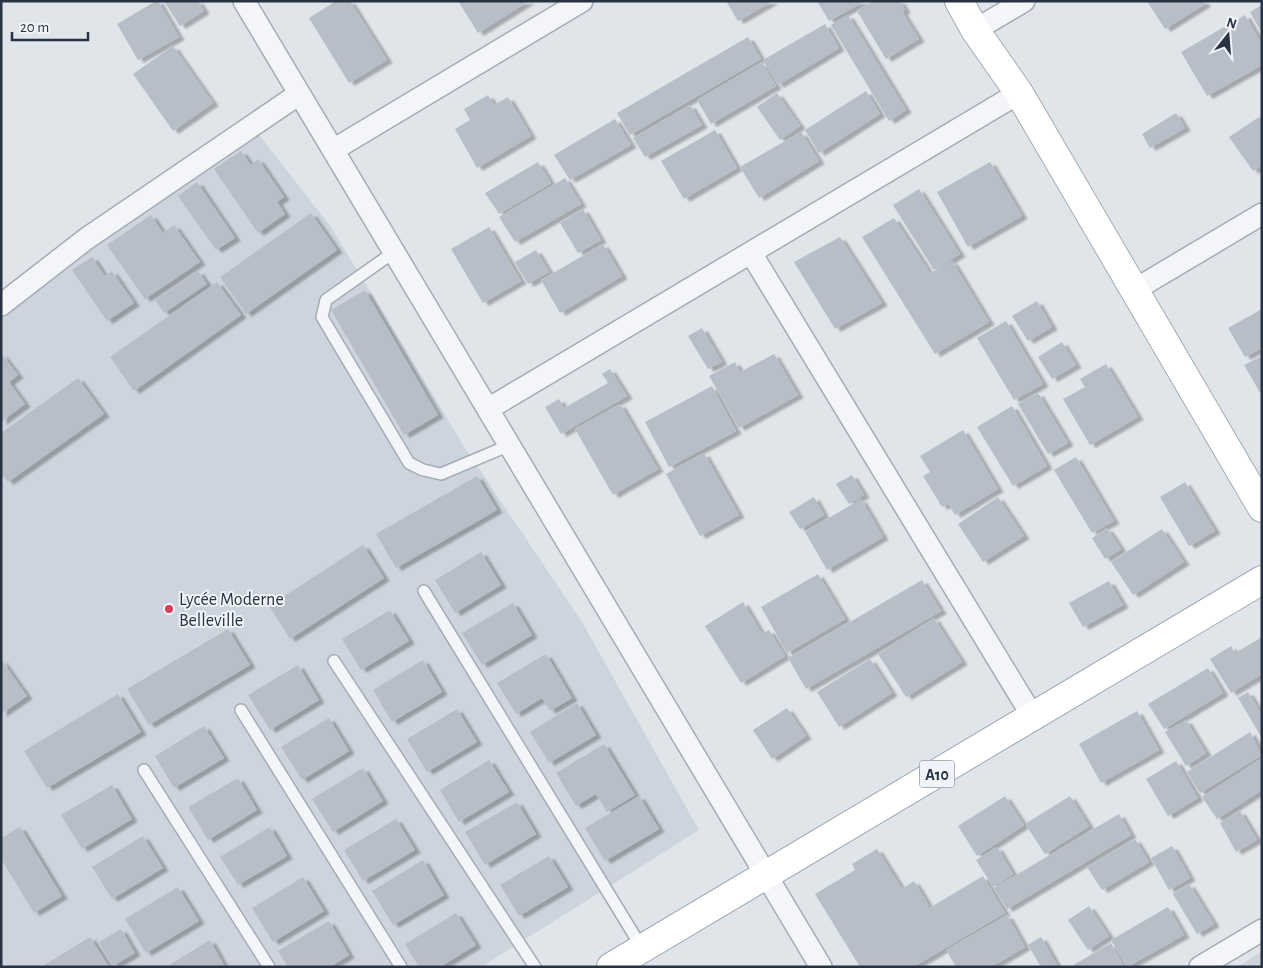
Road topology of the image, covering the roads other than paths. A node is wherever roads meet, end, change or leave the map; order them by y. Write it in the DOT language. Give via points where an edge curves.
graph roads {
  1 [pos="244,1"];
  2 [pos="582,1"];
  3 [pos="958,1"];
  4 [pos="1024,1"];
  5 [pos="975,30"];
  6 [pos="1019,93"];
  7 [pos="299,94"];
  8 [pos="333,150"];
  9 [pos="1262,214"];
  10 [pos="394,252"];
  11 [pos="751,253"];
  12 [pos="1136,289"];
  13 [pos="1,305"];
  14 [pos="488,410"];
  15 [pos="510,446"];
  16 [pos="1262,508"];
  17 [pos="1262,580"];
  18 [pos="424,591"];
  19 [pos="334,661"];
  20 [pos="241,710"];
  21 [pos="1033,718"];
  22 [pos="144,770"];
  23 [pos="766,875"];
  24 [pos="1262,930"];
  25 [pos="642,948"];
  26 [pos="269,967"];
  27 [pos="401,967"];
  28 [pos="534,967"];
  29 [pos="610,967"];
  30 [pos="821,967"];
  31 [pos="1200,967"];
  1 -- 7 [label="street"];
  2 -- 8 [label="street"];
  3 -- 5 [label="main road"];
  4 -- 5 [label="street"];
  5 -- 6 [label="main road"];
  6 -- 11 [label="street"];
  6 -- 12 [label="main road"];
  7 -- 8 [label="street"];
  7 -- 13 [label="street" via="86,239"];
  8 -- 10 [label="street"];
  9 -- 12 [label="street"];
  10 -- 14 [label="street"];
  10 -- 15 [label="lane" via="326,300 322,317 339,348 410,463 440,474"];
  11 -- 14 [label="street"];
  11 -- 21 [label="street"];
  12 -- 16 [label="main road"];
  14 -- 15 [label="street"];
  15 -- 23 [label="street"];
  17 -- 21 [label="main road, A10"];
  18 -- 25 [label="lane"];
  19 -- 28 [label="lane"];
  20 -- 27 [label="lane"];
  21 -- 23 [label="main road, A10"];
  22 -- 26 [label="lane"];
  23 -- 25 [label="main road, A10"];
  23 -- 30 [label="street"];
  24 -- 31 [label="street"];
  25 -- 29 [label="main road, A10"];
}
